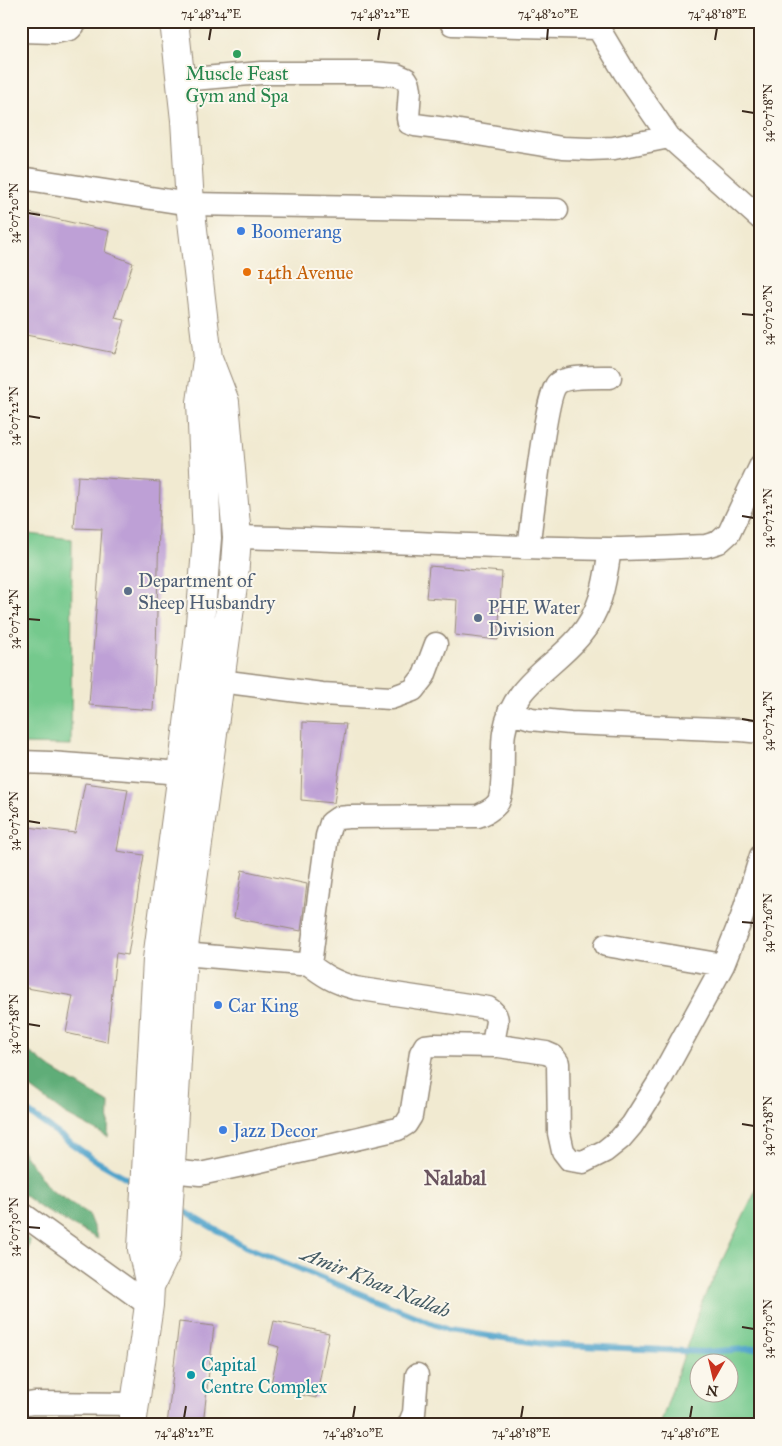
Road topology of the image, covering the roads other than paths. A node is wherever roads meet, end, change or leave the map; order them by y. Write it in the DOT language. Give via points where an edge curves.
graph roads {
  1 [pos="77,21"];
  2 [pos="174,21"];
  3 [pos="452,24"];
  4 [pos="596,25"];
  5 [pos="21,30"];
  6 [pos="181,80"];
  7 [pos="669,137"];
  8 [pos="21,178"];
  9 [pos="190,204"];
  10 [pos="557,210"];
  11 [pos="761,219"];
  12 [pos="208,358"];
  13 [pos="610,377"];
  14 [pos="761,465"];
  15 [pos="236,537"];
  16 [pos="528,547"];
  17 [pos="610,548"];
  18 [pos="436,644"];
  19 [pos="220,681"];
  20 [pos="509,712"];
  21 [pos="761,732"];
  22 [pos="21,762"];
  23 [pos="195,776"];
  24 [pos="761,856"];
  25 [pos="606,945"];
  26 [pos="183,954"];
  27 [pos="157,959"];
  28 [pos="306,962"];
  29 [pos="724,965"];
  30 [pos="499,1046"];
  31 [pos="158,1169"];
  32 [pos="21,1213"];
  33 [pos="149,1296"];
  34 [pos="417,1376"];
  35 [pos="21,1404"];
  36 [pos="134,1414"];
  37 [pos="409,1425"];
  1 -- 5 [label="street" via="70,29 54,32"];
  2 -- 6 [label="highway"];
  3 -- 4 [label="street"];
  4 -- 7 [label="street"];
  6 -- 7 [label="street" via="261,73 397,75 409,84 408,118 415,125 562,148 614,148"];
  6 -- 9 [label="highway"];
  7 -- 11 [label="street"];
  8 -- 9 [label="street"];
  9 -- 10 [label="street"];
  9 -- 12 [label="highway"];
  12 -- 15 [label="highway" via="224,402"];
  12 -- 23 [label="highway" via="201,402 207,538 199,635"];
  13 -- 16 [label="street" via="565,379 552,391"];
  14 -- 17 [label="street" via="729,533 719,542 706,546"];
  15 -- 16 [label="street"];
  15 -- 19 [label="highway" via="234,578"];
  16 -- 17 [label="street"];
  17 -- 20 [label="street" via="597,610 579,636 521,693"];
  18 -- 19 [label="street" via="424,676 413,690 391,698 322,694"];
  19 -- 23 [label="highway"];
  20 -- 21 [label="street" via="531,719 570,723"];
  20 -- 28 [label="street" via="504,734 502,791 499,802 489,811 478,816 349,817 338,818 331,823 311,957"];
  22 -- 23 [label="street"];
  23 -- 26 [label="highway"];
  23 -- 27 [label="highway"];
  24 -- 29 [label="street"];
  25 -- 29 [label="street"];
  26 -- 27 [label="street"];
  26 -- 28 [label="street"];
  26 -- 31 [label="highway"];
  27 -- 31 [label="highway"];
  28 -- 30 [label="street" via="336,982 355,988 488,1008 498,1018 494,1034"];
  29 -- 30 [label="street" via="632,1125 605,1151 583,1162 570,1160 563,1151 558,1133 558,1063 553,1056 546,1052"];
  30 -- 31 [label="street" via="425,1046 421,1052 411,1116 398,1129 200,1174"];
  31 -- 33 [label="highway"];
  32 -- 33 [label="street"];
  33 -- 36 [label="highway"];
  34 -- 37 [label="street" via="414,1413"];
  35 -- 36 [label="street"];
}
